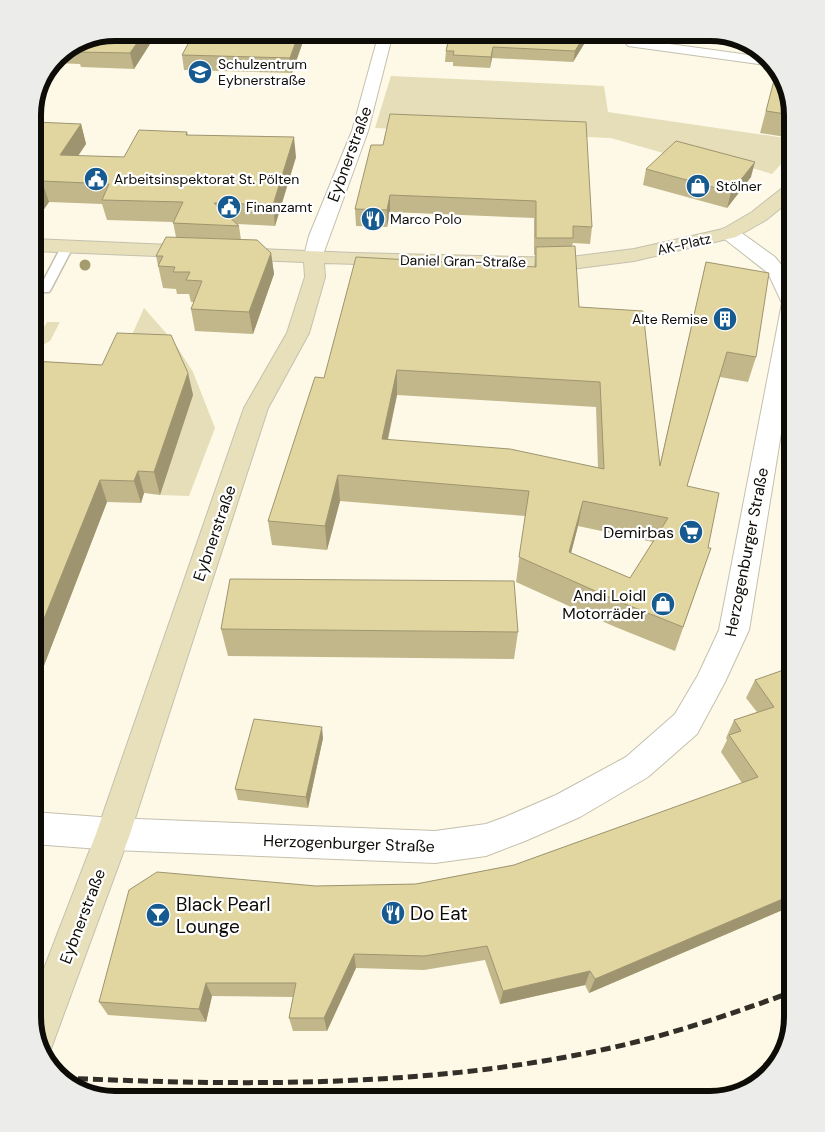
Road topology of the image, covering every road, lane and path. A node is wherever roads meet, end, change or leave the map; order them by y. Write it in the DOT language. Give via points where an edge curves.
graph roads {
  1 [pos="384,41"];
  2 [pos="627,41"];
  3 [pos="632,43"];
  4 [pos="759,61"];
  5 [pos="784,196"];
  6 [pos="729,233"];
  7 [pos="41,245"];
  8 [pos="67,247"];
  9 [pos="314,256"];
  10 [pos="563,264"];
  11 [pos="784,279"];
  12 [pos="45,289"];
  13 [pos="784,349"];
  14 [pos="41,829"];
  15 [pos="113,834"];
  16 [pos="42,1023"];
  1 -- 9 [label="street, Eybnerstraße" via="360,131"];
  2 -- 3 [label="lane"];
  3 -- 4 [label="street"];
  5 -- 6 [label="street, AK-Platz" via="759,216"];
  6 -- 10 [label="street, AK-Platz" via="634,255"];
  6 -- 11 [label="street, Herzogenburger Straße" via="776,266"];
  7 -- 8 [label="street, Daniel Gran-Straße"];
  8 -- 9 [label="street, Daniel Gran-Straße"];
  8 -- 12 [label="lane"];
  9 -- 10 [label="street, Daniel Gran-Straße"];
  9 -- 15 [label="street, Eybnerstraße" via="315,277 298,333 256,408"];
  13 -- 15 [label="street, Herzogenburger Straße" via="734,630 686,724 637,767 568,806 513,830 486,840 435,847"];
  14 -- 15 [label="street, Herzogenburger Straße"];
  15 -- 16 [label="street, Eybnerstraße"];
}
